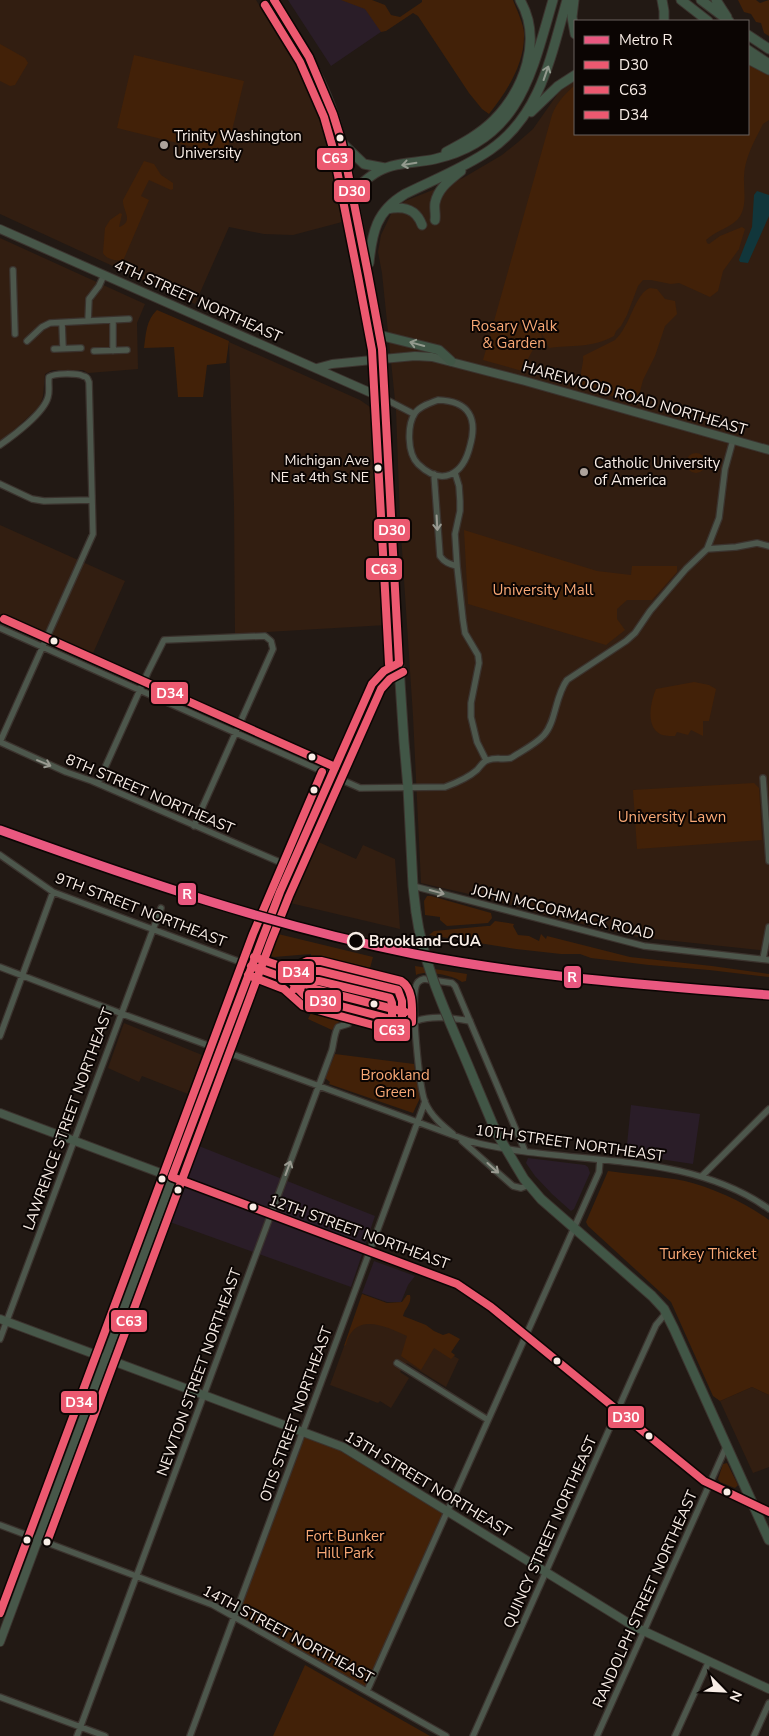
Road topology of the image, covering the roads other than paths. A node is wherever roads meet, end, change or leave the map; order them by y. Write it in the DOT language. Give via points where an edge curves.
graph roads {
  1 [pos="274,0"];
  2 [pos="520,0"];
  3 [pos="553,0"];
  4 [pos="567,0"];
  5 [pos="574,0"];
  6 [pos="662,0"];
  7 [pos="681,0"];
  8 [pos="701,0"];
  9 [pos="716,0"];
  10 [pos="664,20"];
  11 [pos="707,20"];
  12 [pos="728,20"];
  13 [pos="728,20"];
  14 [pos="574,28"];
  15 [pos="749,36"];
  16 [pos="769,49"];
  17 [pos="749,51"];
  18 [pos="749,60"];
  19 [pos="769,64"];
  20 [pos="769,70"];
  21 [pos="574,76"];
  22 [pos="513,130"];
  23 [pos="342,143"];
  24 [pos="475,159"];
  25 [pos="430,161"];
  26 [pos="385,168"];
  27 [pos="352,192"];
  28 [pos="387,210"];
  29 [pos="435,220"];
  30 [pos="422,225"];
  31 [pos="0,229"];
  32 [pos="13,270"];
  33 [pos="368,274"];
  34 [pos="104,275"];
  35 [pos="128,318"];
  36 [pos="113,320"];
  37 [pos="88,322"];
  38 [pos="62,323"];
  39 [pos="15,334"];
  40 [pos="379,334"];
  41 [pos="27,341"];
  42 [pos="63,348"];
  43 [pos="81,348"];
  44 [pos="54,349"];
  45 [pos="127,350"];
  46 [pos="94,351"];
  47 [pos="113,351"];
  48 [pos="382,360"];
  49 [pos="451,361"];
  50 [pos="316,368"];
  51 [pos="385,400"];
  52 [pos="414,414"];
  53 [pos="733,440"];
  54 [pos="0,445"];
  55 [pos="769,450"];
  56 [pos="455,473"];
  57 [pos="434,474"];
  58 [pos="0,484"];
  59 [pos="92,500"];
  60 [pos="769,546"];
  61 [pos="707,549"];
  62 [pos="457,566"];
  63 [pos="0,628"];
  64 [pos="43,647"];
  65 [pos="399,663"];
  66 [pos="139,690"];
  67 [pos="235,732"];
  68 [pos="0,742"];
  69 [pos="486,760"];
  70 [pos="331,776"];
  71 [pos="763,778"];
  72 [pos="98,783"];
  73 [pos="408,788"];
  74 [pos="194,826"];
  75 [pos="0,855"];
  76 [pos="769,861"];
  77 [pos="291,867"];
  78 [pos="413,886"];
  79 [pos="53,892"];
  80 [pos="161,908"];
  81 [pos="769,927"];
  82 [pos="152,929"];
  83 [pos="766,960"];
  84 [pos="251,966"];
  85 [pos="0,967"];
  86 [pos="22,976"];
  87 [pos="120,1013"];
  88 [pos="416,1021"];
  89 [pos="470,1021"];
  90 [pos="348,1024"];
  91 [pos="0,1036"];
  92 [pos="219,1050"];
  93 [pos="318,1086"];
  94 [pos="424,1101"];
  95 [pos="769,1109"];
  96 [pos="0,1112"];
  97 [pos="417,1122"];
  98 [pos="459,1138"];
  99 [pos="73,1140"];
  100 [pos="504,1148"];
  101 [pos="525,1151"];
  102 [pos="600,1160"];
  103 [pos="702,1176"];
  104 [pos="172,1177"];
  105 [pos="529,1185"];
  106 [pos="769,1208"];
  107 [pos="271,1214"];
  108 [pos="574,1228"];
  109 [pos="370,1250"];
  110 [pos="666,1313"];
  111 [pos="3,1320"];
  112 [pos="526,1336"];
  113 [pos="0,1338"];
  114 [pos="105,1358"];
  115 [pos="397,1363"];
  116 [pos="204,1395"];
  117 [pos="618,1410"];
  118 [pos="488,1420"];
  119 [pos="303,1432"];
  120 [pos="727,1444"];
  121 [pos="709,1484"];
  122 [pos="753,1505"];
  123 [pos="448,1511"];
  124 [pos="769,1512"];
  125 [pos="0,1525"];
  126 [pos="38,1539"];
  127 [pos="769,1540"];
  128 [pos="546,1571"];
  129 [pos="137,1576"];
  130 [pos="234,1616"];
  131 [pos="644,1632"];
  132 [pos="0,1642"];
  133 [pos="709,1661"];
  134 [pos="769,1689"];
  135 [pos="367,1691"];
  136 [pos="0,1697"];
  137 [pos="769,1703"];
  138 [pos="81,1727"];
  139 [pos="77,1736"];
  140 [pos="105,1736"];
  141 [pos="190,1736"];
  142 [pos="446,1736"];
  143 [pos="473,1736"];
  144 [pos="598,1736"];
  145 [pos="675,1736"];
  146 [pos="754,1736"];
  1 -- 23 [label="street" via="314,68"];
  2 -- 25 [label="main road" via="529,21 531,44 528,62 514,94 501,112 478,133"];
  3 -- 25 [label="main road" via="530,76 511,110 475,144"];
  22 -- 4 [label="main road, one-way" via="532,105 542,84"];
  5 -- 14 [label="main road"];
  6 -- 10 [label="main road"];
  7 -- 11 [label="main road"];
  8 -- 12 [label="main road"];
  9 -- 13 [label="main road"];
  15 -- 16 [label="main road"];
  17 -- 19 [label="main road"];
  18 -- 20 [label="main road"];
  21 -- 22 [label="main road" via="558,86"];
  22 -- 24 [label="main road"];
  23 -- 26 [label="main road" via="364,164"];
  23 -- 27 [label="street"];
  24 -- 28 [label="main road" via="400,197"];
  24 -- 29 [label="main road" via="441,190 435,206"];
  25 -- 26 [label="main road, one-way"];
  26 -- 27 [label="main road"];
  27 -- 33 [label="main road"];
  28 -- 30 [label="main road" via="412,210"];
  28 -- 33 [label="main road" via="374,231"];
  31 -- 34 [label="street, 4TH STREET NORTHEAST"];
  32 -- 39 [label="street"];
  33 -- 40 [label="main road"];
  34 -- 37 [label="street" via="89,300"];
  34 -- 50 [label="street, 4TH STREET NORTHEAST"];
  35 -- 36 [label="street"];
  36 -- 37 [label="street"];
  36 -- 47 [label="street"];
  37 -- 38 [label="street"];
  38 -- 41 [label="street" via="42,327"];
  38 -- 42 [label="street"];
  40 -- 48 [label="main road"];
  49 -- 40 [label="main road, one-way" via="439,350"];
  42 -- 43 [label="street"];
  42 -- 44 [label="street"];
  45 -- 47 [label="street"];
  46 -- 47 [label="street"];
  48 -- 49 [label="street, HAREWOOD ROAD NORTHEAST" via="428,356"];
  48 -- 50 [label="street, HAREWOOD ROAD NORTHEAST"];
  48 -- 51 [label="main road"];
  49 -- 53 [label="street, HAREWOOD ROAD NORTHEAST"];
  50 -- 51 [label="street, 4TH STREET NORTHEAST"];
  51 -- 52 [label="street"];
  51 -- 65 [label="main road"];
  52 -- 56 [label="street" via="438,400 456,403 470,413 474,433 467,457"];
  52 -- 57 [label="street" via="410,442 412,454 414,460"];
  53 -- 55 [label="street, HAREWOOD ROAD NORTHEAST"];
  53 -- 61 [label="street" via="725,469 719,518"];
  54 -- 59 [label="street" via="46,404 49,377 53,374 83,375 89,382"];
  56 -- 57 [label="street"];
  56 -- 62 [label="street" via="460,501 455,534"];
  57 -- 62 [label="street, one-way" via="440,556"];
  58 -- 59 [label="street" via="32,499"];
  59 -- 64 [label="street" via="93,534"];
  60 -- 61 [label="street" via="756,543"];
  61 -- 69 [label="street" via="686,569 635,633 567,680 560,688 545,734 511,758"];
  62 -- 69 [label="street" via="466,634 479,662 471,717 477,742"];
  63 -- 64 [label="street"];
  64 -- 66 [label="street"];
  64 -- 68 [label="street"];
  65 -- 70 [label="street" via="387,668 372,684"];
  65 -- 73 [label="main road"];
  66 -- 67 [label="street"];
  66 -- 67 [label="street" via="164,640 265,636 272,641 273,649"];
  66 -- 72 [label="street"];
  67 -- 70 [label="street"];
  67 -- 74 [label="street"];
  68 -- 72 [label="street, 8TH STREET NORTHEAST, one-way"];
  69 -- 73 [label="street" via="476,772 457,783 445,787"];
  70 -- 73 [label="street" via="360,788"];
  70 -- 77 [label="street"];
  71 -- 76 [label="street"];
  72 -- 74 [label="street, 8TH STREET NORTHEAST"];
  73 -- 78 [label="main road"];
  74 -- 77 [label="street, 8TH STREET NORTHEAST"];
  75 -- 79 [label="street, 9TH STREET NORTHEAST"];
  77 -- 84 [label="street"];
  78 -- 83 [label="street, JOHN MCCORMACK ROAD, one-way" via="644,946"];
  78 -- 100 [label="main road, bridge" via="418,929 430,971"];
  79 -- 82 [label="street, 9TH STREET NORTHEAST"];
  79 -- 86 [label="street"];
  80 -- 82 [label="street, LAWRENCE STREET NORTHEAST"];
  81 -- 83 [label="street"];
  82 -- 84 [label="street, 9TH STREET NORTHEAST"];
  82 -- 87 [label="street, LAWRENCE STREET NORTHEAST"];
  84 -- 92 [label="street"];
  85 -- 86 [label="street, 10TH STREET NORTHEAST"];
  86 -- 87 [label="street, 10TH STREET NORTHEAST"];
  86 -- 91 [label="street"];
  87 -- 92 [label="street, 10TH STREET NORTHEAST"];
  87 -- 99 [label="street, LAWRENCE STREET NORTHEAST"];
  88 -- 89 [label="street" via="439,1016"];
  88 -- 89 [label="street" via="416,986 424,978 452,983"];
  88 -- 94 [label="street"];
  89 -- 101 [label="street"];
  90 -- 93 [label="street, NEWTON STREET NORTHEAST" via="338,1027 335,1033 336,1039"];
  92 -- 93 [label="street, 10TH STREET NORTHEAST"];
  92 -- 104 [label="street"];
  93 -- 97 [label="street, 10TH STREET NORTHEAST"];
  107 -- 93 [label="street, NEWTON STREET NORTHEAST, one-way"];
  94 -- 97 [label="street, OTIS STREET NORTHEAST"];
  94 -- 98 [label="street" via="439,1122"];
  95 -- 103 [label="street"];
  96 -- 99 [label="street, 12TH STREET NORTHEAST"];
  97 -- 98 [label="street, 10TH STREET NORTHEAST"];
  97 -- 109 [label="street, OTIS STREET NORTHEAST"];
  98 -- 100 [label="street, 10TH STREET NORTHEAST"];
  98 -- 105 [label="street, one-way" via="512,1186 521,1188"];
  99 -- 104 [label="street, 12TH STREET NORTHEAST"];
  99 -- 111 [label="street, LAWRENCE STREET NORTHEAST"];
  100 -- 101 [label="street, 10TH STREET NORTHEAST"];
  100 -- 105 [label="main road"];
  101 -- 102 [label="street, 10TH STREET NORTHEAST"];
  102 -- 103 [label="street, 10TH STREET NORTHEAST"];
  102 -- 108 [label="street" via="599,1172"];
  103 -- 106 [label="street, 10TH STREET NORTHEAST" via="729,1186"];
  104 -- 107 [label="street, 12TH STREET NORTHEAST"];
  104 -- 114 [label="street"];
  105 -- 108 [label="main road"];
  107 -- 109 [label="street, 12TH STREET NORTHEAST"];
  107 -- 116 [label="street, NEWTON STREET NORTHEAST"];
  108 -- 110 [label="main road" via="652,1296"];
  108 -- 112 [label="street"];
  109 -- 112 [label="street, 12TH STREET NORTHEAST" via="457,1284"];
  109 -- 119 [label="street, OTIS STREET NORTHEAST"];
  110 -- 117 [label="street, QUINCY STREET NORTHEAST" via="656,1325"];
  110 -- 120 [label="main road"];
  111 -- 113 [label="street, LAWRENCE STREET NORTHEAST"];
  111 -- 114 [label="street, 13TH STREET NORTHEAST"];
  112 -- 117 [label="street, 12TH STREET NORTHEAST"];
  112 -- 118 [label="street"];
  114 -- 116 [label="street, 13TH STREET NORTHEAST"];
  114 -- 126 [label="street"];
  115 -- 118 [label="street"];
  116 -- 119 [label="street, 13TH STREET NORTHEAST"];
  116 -- 129 [label="street, NEWTON STREET NORTHEAST"];
  117 -- 121 [label="street, 12TH STREET NORTHEAST"];
  117 -- 128 [label="street, QUINCY STREET NORTHEAST"];
  118 -- 123 [label="street"];
  119 -- 123 [label="street, 13TH STREET NORTHEAST" via="350,1451"];
  119 -- 130 [label="street, OTIS STREET NORTHEAST"];
  120 -- 121 [label="street, RANDOLPH STREET NORTHEAST"];
  120 -- 122 [label="main road"];
  121 -- 122 [label="street, 12TH STREET NORTHEAST"];
  121 -- 131 [label="street, RANDOLPH STREET NORTHEAST"];
  122 -- 124 [label="street, 12TH STREET NORTHEAST"];
  122 -- 127 [label="main road"];
  123 -- 128 [label="street, 13TH STREET NORTHEAST"];
  123 -- 135 [label="street"];
  125 -- 126 [label="street, 14TH STREET NORTHEAST"];
  126 -- 129 [label="street, 14TH STREET NORTHEAST"];
  126 -- 132 [label="street"];
  128 -- 131 [label="street, 13TH STREET NORTHEAST"];
  128 -- 143 [label="street, QUINCY STREET NORTHEAST"];
  129 -- 130 [label="street, 14TH STREET NORTHEAST"];
  129 -- 138 [label="street, NEWTON STREET NORTHEAST"];
  130 -- 135 [label="street, 14TH STREET NORTHEAST"];
  130 -- 141 [label="street, OTIS STREET NORTHEAST"];
  131 -- 133 [label="street, 13TH STREET NORTHEAST"];
  131 -- 144 [label="street, RANDOLPH STREET NORTHEAST"];
  133 -- 134 [label="street, 13TH STREET NORTHEAST"];
  133 -- 145 [label="street"];
  135 -- 142 [label="street, 14TH STREET NORTHEAST"];
  136 -- 138 [label="street"];
  137 -- 146 [label="street"];
  138 -- 139 [label="street, NEWTON STREET NORTHEAST"];
  138 -- 140 [label="street"];
}
